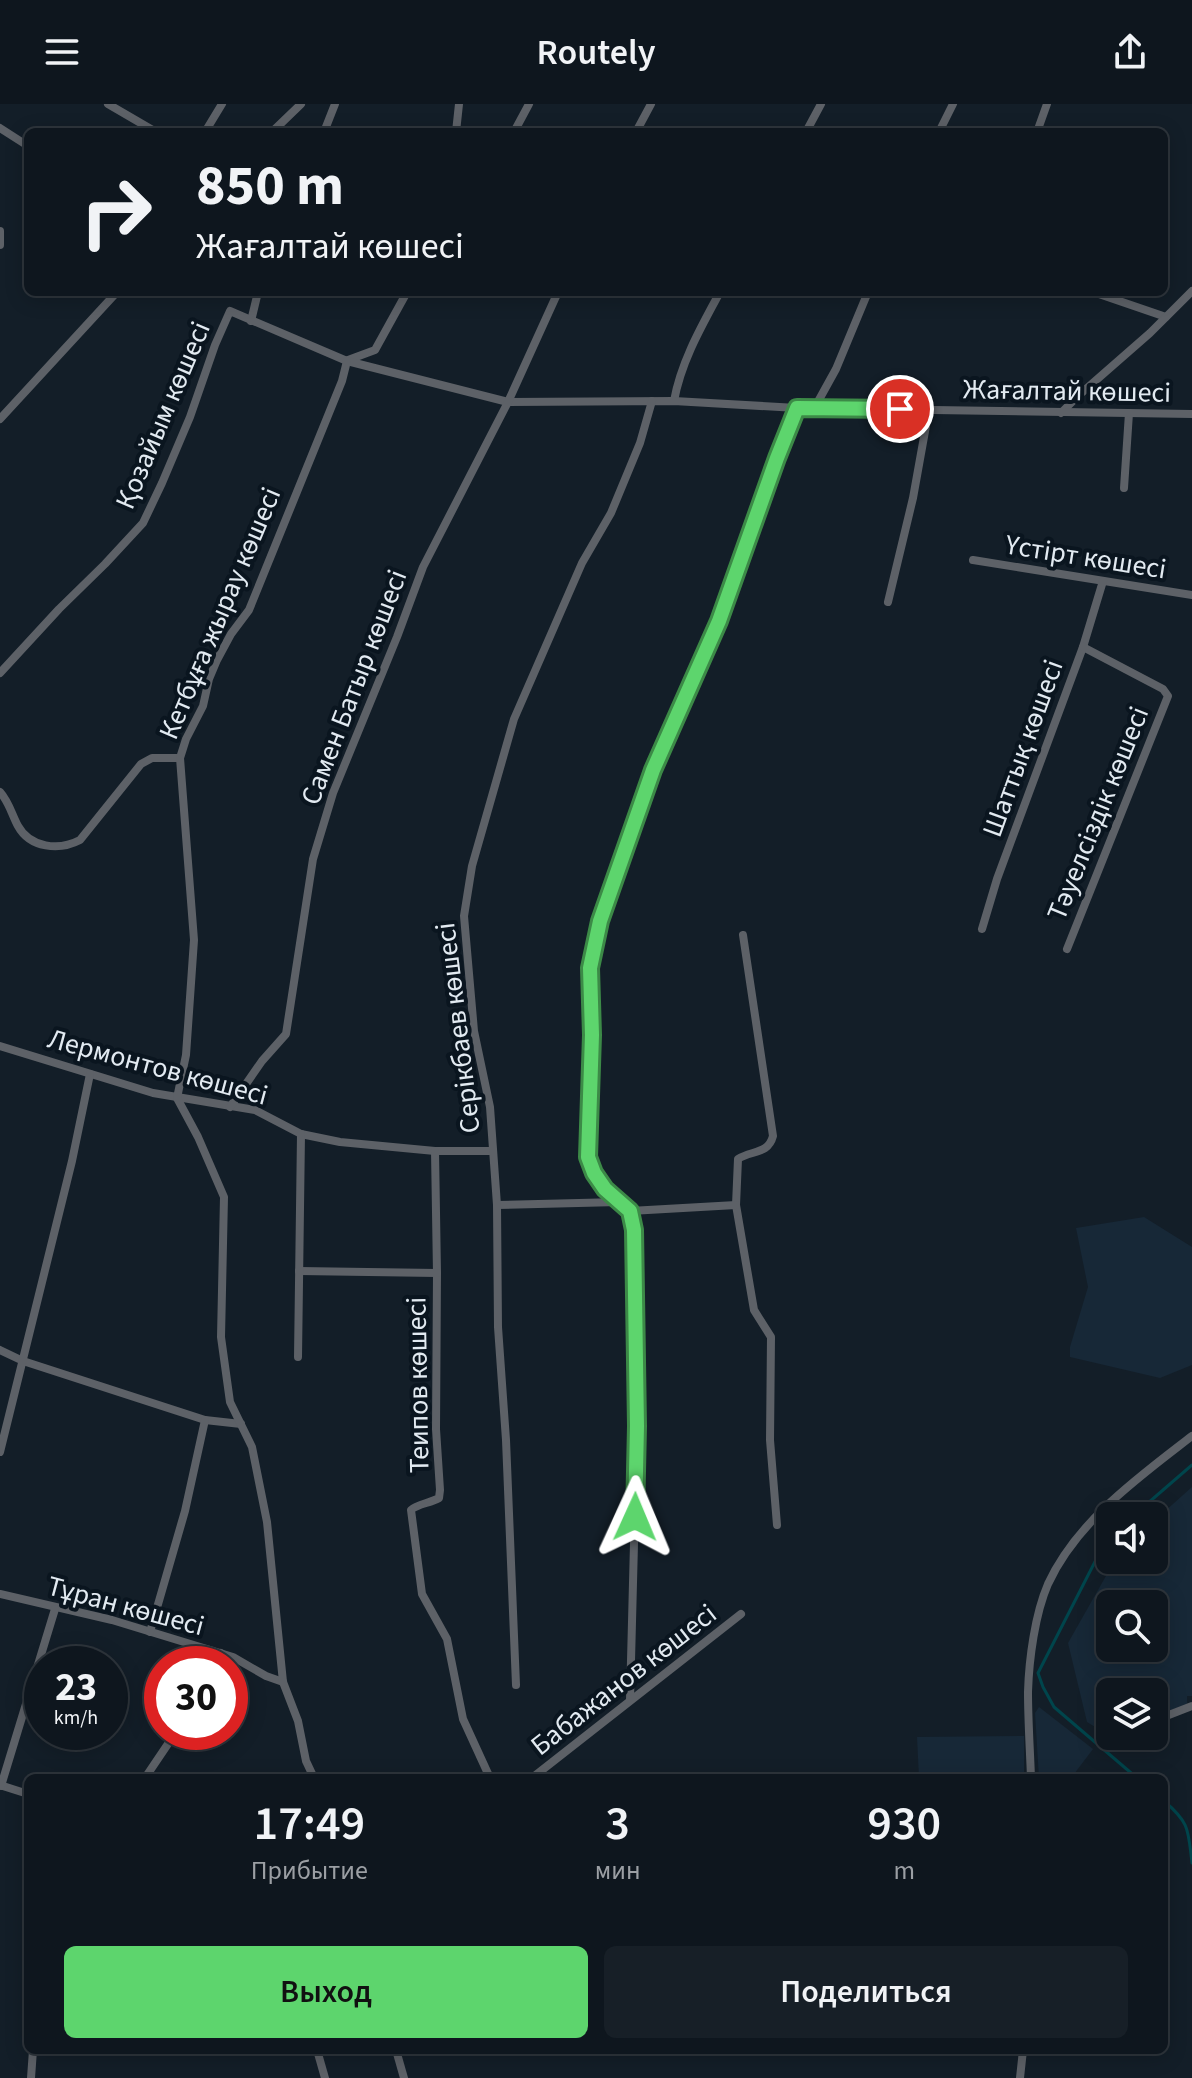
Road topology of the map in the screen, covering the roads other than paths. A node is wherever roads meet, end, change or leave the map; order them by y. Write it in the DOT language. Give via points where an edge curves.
graph roads {
  1 [pos="108,104"];
  2 [pos="222,104"];
  3 [pos="301,104"];
  4 [pos="335,104"];
  5 [pos="459,104"];
  6 [pos="529,104"];
  7 [pos="651,104"];
  8 [pos="821,104"];
  9 [pos="953,104"];
  10 [pos="1047,104"];
  11 [pos="0,128"];
  12 [pos="149,128"];
  13 [pos="207,128"];
  14 [pos="276,128"];
  15 [pos="326,128"];
  16 [pos="456,128"];
  17 [pos="516,128"];
  18 [pos="638,128"];
  19 [pos="808,128"];
  20 [pos="941,128"];
  21 [pos="1038,128"];
  22 [pos="24,143"];
  23 [pos="0,231"];
  24 [pos="0,245"];
  25 [pos="1192,291"];
  26 [pos="113,296"];
  27 [pos="257,296"];
  28 [pos="405,296"];
  29 [pos="556,296"];
  30 [pos="718,296"];
  31 [pos="866,296"];
  32 [pos="1105,296"];
  33 [pos="1166,317"];
  34 [pos="251,321"];
  35 [pos="347,361"];
  36 [pos="652,401"];
  37 [pos="674,401"];
  38 [pos="508,402"];
  39 [pos="815,407"];
  40 [pos="797,408"];
  41 [pos="929,409"];
  42 [pos="1061,413"];
  43 [pos="1129,413"];
  44 [pos="1192,414"];
  45 [pos="0,419"];
  46 [pos="1124,488"];
  47 [pos="973,560"];
  48 [pos="1103,581"];
  49 [pos="1192,595"];
  50 [pos="888,602"];
  51 [pos="1083,647"];
  52 [pos="0,673"];
  53 [pos="180,758"];
  54 [pos="0,792"];
  55 [pos="982,929"];
  56 [pos="743,935"];
  57 [pos="1067,949"];
  58 [pos="0,1046"];
  59 [pos="90,1074"];
  60 [pos="177,1098"];
  61 [pos="230,1107"];
  62 [pos="301,1134"];
  63 [pos="435,1151"];
  64 [pos="493,1151"];
  65 [pos="620,1202"];
  66 [pos="497,1205"];
  67 [pos="736,1205"];
  68 [pos="630,1211"];
  69 [pos="299,1271"];
  70 [pos="437,1273"];
  71 [pos="0,1350"];
  72 [pos="298,1357"];
  73 [pos="23,1361"];
  74 [pos="205,1420"];
  75 [pos="241,1424"];
  76 [pos="1192,1436"];
  77 [pos="0,1452"];
  78 [pos="777,1525"];
  79 [pos="0,1594"];
  80 [pos="55,1609"];
  81 [pos="741,1614"];
  82 [pos="150,1632"];
  83 [pos="197,1646"];
  84 [pos="248,1666"];
  85 [pos="283,1682"];
  86 [pos="516,1685"];
  87 [pos="630,1700"];
  88 [pos="1192,1706"];
  89 [pos="1168,1715"];
  90 [pos="164,1750"];
  91 [pos="148,1774"];
  92 [pos="312,1774"];
  93 [pos="488,1774"];
  94 [pos="537,1774"];
  95 [pos="1031,1774"];
  96 [pos="1,1785"];
  97 [pos="24,1793"];
  98 [pos="33,2054"];
  99 [pos="318,2054"];
  100 [pos="397,2054"];
  101 [pos="1023,2054"];
  102 [pos="31,2078"];
  103 [pos="325,2078"];
  104 [pos="404,2078"];
  105 [pos="1020,2078"];
  1 -- 12 [label="street"];
  2 -- 13 [label="street"];
  3 -- 14 [label="street"];
  4 -- 15 [label="street"];
  5 -- 16 [label="street"];
  6 -- 17 [label="street"];
  7 -- 18 [label="street"];
  8 -- 19 [label="street"];
  9 -- 20 [label="street"];
  10 -- 21 [label="street"];
  11 -- 22 [label="street"];
  23 -- 24 [label="street"];
  25 -- 33 [label="street"];
  26 -- 45 [label="street"];
  27 -- 34 [label="street, Қозайым көшесі"];
  28 -- 35 [label="street" via="375,350"];
  29 -- 38 [label="street, Самен Батыр көшесі"];
  30 -- 37 [label="street" via="678,378"];
  31 -- 39 [label="street"];
  32 -- 33 [label="street"];
  33 -- 42 [label="street"];
  34 -- 35 [label="street"];
  34 -- 52 [label="street, Қозайым көшесі" via="230,311 143,523"];
  35 -- 38 [label="street"];
  35 -- 53 [label="street, Кетбұға жырау көшесі" via="249,610 217,660"];
  36 -- 37 [label="street, Жағалтай көшесі"];
  36 -- 38 [label="street"];
  36 -- 64 [label="street, Серікбаев көшесі" via="611,513 582,563 514,719 472,866 464,916 474,1031"];
  37 -- 40 [label="street, Жағалтай көшесі"];
  38 -- 61 [label="street, Самен Батыр көшесі" via="423,567 333,793 313,859 286,1034"];
  39 -- 40 [label="street, Жағалтай көшесі"];
  39 -- 41 [label="street, Жағалтай көшесі"];
  40 -- 65 [label="street" via="719,621 653,770 600,921 590,968 588,1157 605,1189"];
  41 -- 42 [label="street, Жағалтай көшесі"];
  41 -- 50 [label="street"];
  42 -- 43 [label="street, Жағалтай көшесі"];
  43 -- 44 [label="street, Жағалтай көшесі"];
  43 -- 46 [label="street"];
  47 -- 48 [label="street, Үстірт көшесі"];
  48 -- 49 [label="street, Үстірт көшесі"];
  48 -- 51 [label="street, Шаттық көшесі"];
  51 -- 55 [label="street, Шаттық көшесі"];
  51 -- 57 [label="street, Тәуелсіздік көшесі" via="1168,696"];
  53 -- 54 [label="street" via="152,758 141,764 72,844 51,847 34,842 20,830"];
  53 -- 60 [label="street, Кетбұға жырау көшесі" via="194,940 186,1055"];
  56 -- 67 [label="street" via="773,1136 766,1149 738,1159"];
  58 -- 59 [label="street, Лермонтов көшесі"];
  59 -- 60 [label="street, Лермонтов көшесі"];
  59 -- 73 [label="street"];
  60 -- 61 [label="street, Лермонтов көшесі"];
  60 -- 75 [label="street" via="224,1197 221,1337 230,1402"];
  61 -- 62 [label="street, Лермонтов көшесі" via="255,1110"];
  62 -- 63 [label="street, Лермонтов көшесі"];
  62 -- 69 [label="street"];
  63 -- 64 [label="street, Лермонтов көшесі"];
  63 -- 70 [label="street, Теипов көшесі"];
  64 -- 66 [label="street, Серікбаев көшесі"];
  65 -- 66 [label="street"];
  65 -- 68 [label="street"];
  66 -- 86 [label="street, Серікбаев көшесі"];
  67 -- 68 [label="street"];
  67 -- 78 [label="street" via="754,1310 771,1337 770,1440"];
  68 -- 87 [label="street" via="637,1426"];
  69 -- 70 [label="street"];
  69 -- 72 [label="street"];
  70 -- 93 [label="street, Теипов көшесі" via="440,1490 439,1498 411,1510 422,1594 447,1639 463,1719"];
  71 -- 73 [label="street"];
  73 -- 74 [label="street"];
  73 -- 77 [label="street"];
  74 -- 75 [label="street"];
  74 -- 82 [label="street"];
  75 -- 85 [label="street" via="252,1447 267,1522"];
  76 -- 95 [label="street" via="1098,1514 1048,1585 1030,1663"];
  79 -- 80 [label="street, Тұран көшесі"];
  80 -- 82 [label="street, Тұран көшесі"];
  80 -- 96 [label="street"];
  81 -- 87 [label="street, Бабажанов көшесі"];
  82 -- 83 [label="street, Тұран көшесі"];
  84 -- 85 [label="street, Тұран көшесі"];
  85 -- 92 [label="street"];
  87 -- 94 [label="street, Бабажанов көшесі"];
  88 -- 89 [label="street"];
  90 -- 91 [label="street"];
  96 -- 97 [label="street"];
  98 -- 102 [label="street"];
  99 -- 103 [label="street"];
  100 -- 104 [label="street"];
  101 -- 105 [label="street"];
}
